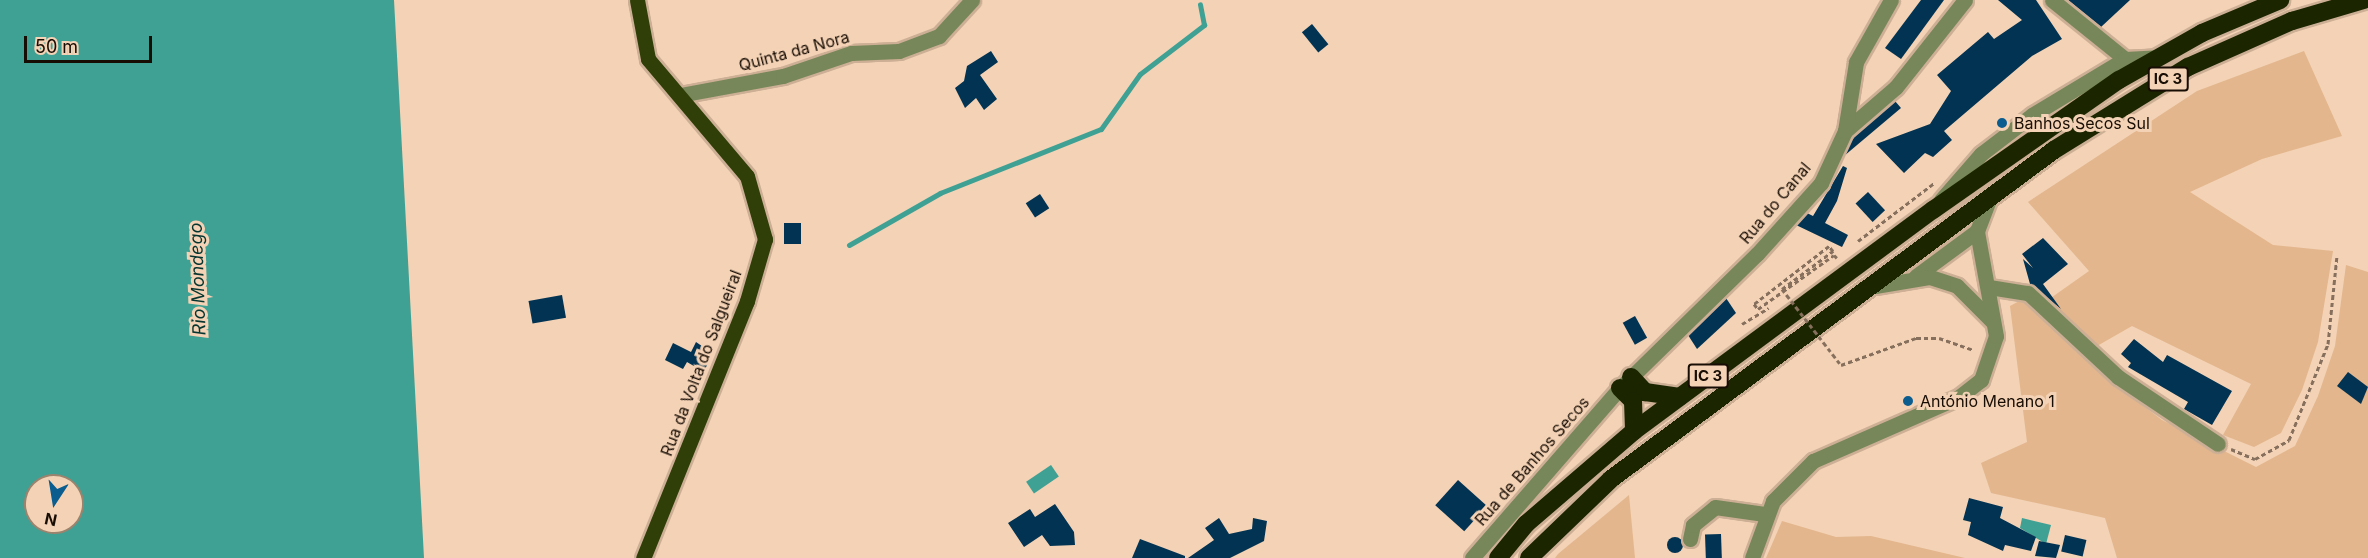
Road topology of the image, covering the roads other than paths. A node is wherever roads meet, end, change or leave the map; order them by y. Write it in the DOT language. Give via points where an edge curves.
graph roads {
  1 [pos="637,0"];
  2 [pos="972,0"];
  3 [pos="1891,0"];
  4 [pos="1965,0"];
  5 [pos="2052,0"];
  6 [pos="2280,0"];
  7 [pos="2364,0"];
  8 [pos="2158,57"];
  9 [pos="2125,59"];
  10 [pos="680,95"];
  11 [pos="1845,132"];
  12 [pos="1991,195"];
  13 [pos="1933,210"];
  14 [pos="1977,231"];
  15 [pos="1916,276"];
  16 [pos="1989,287"];
  17 [pos="1865,288"];
  18 [pos="1992,321"];
  19 [pos="1625,383"];
  20 [pos="1680,397"];
  21 [pos="1634,431"];
  22 [pos="2218,444"];
  23 [pos="1765,514"];
  24 [pos="1690,539"];
  25 [pos="644,558"];
  26 [pos="1472,558"];
  27 [pos="1498,558"];
  28 [pos="1529,558"];
  29 [pos="1752,558"];
  1 -- 10 [label="main road, Rua da Volta do Salgueiral" via="648,59"];
  2 -- 10 [label="street, Quinta da Nora" via="939,36 898,51 851,53 783,76"];
  3 -- 11 [label="street, Rua do Canal" via="1856,62"];
  4 -- 11 [label="street" via="1896,87"];
  5 -- 9 [label="street"];
  6 -- 8 [label="highway, IC 3"];
  7 -- 12 [label="highway, IC 3" via="2292,21 2188,67"];
  8 -- 9 [label="street"];
  8 -- 13 [label="highway, IC 3"];
  9 -- 13 [label="street" via="2008,131 1963,171"];
  10 -- 25 [label="main road, Rua da Volta do Salgueiral" via="747,176 765,239 747,301"];
  11 -- 19 [label="street, Rua do Canal" via="1821,183 1757,254"];
  12 -- 14 [label="street"];
  12 -- 17 [label="highway, IC 3"];
  13 -- 20 [label="highway, IC 3"];
  14 -- 15 [label="street"];
  14 -- 16 [label="street"];
  15 -- 17 [label="street"];
  15 -- 18 [label="street" via="1957,286"];
  16 -- 18 [label="street"];
  16 -- 22 [label="street" via="2028,293 2118,377"];
  17 -- 28 [label="highway, IC 3" via="1611,479"];
  18 -- 23 [label="street" via="1993,355 1981,380 1959,397 1813,461"];
  19 -- 20 [label="highway" via="1645,392"];
  19 -- 21 [label="highway" via="1633,401"];
  19 -- 26 [label="street, Rua de Banhos Secos"];
  20 -- 21 [label="highway, IC 3"];
  21 -- 27 [label="highway, IC 3" via="1526,524"];
  23 -- 24 [label="street" via="1735,505 1714,507 1693,525"];
  23 -- 29 [label="street"];
}
